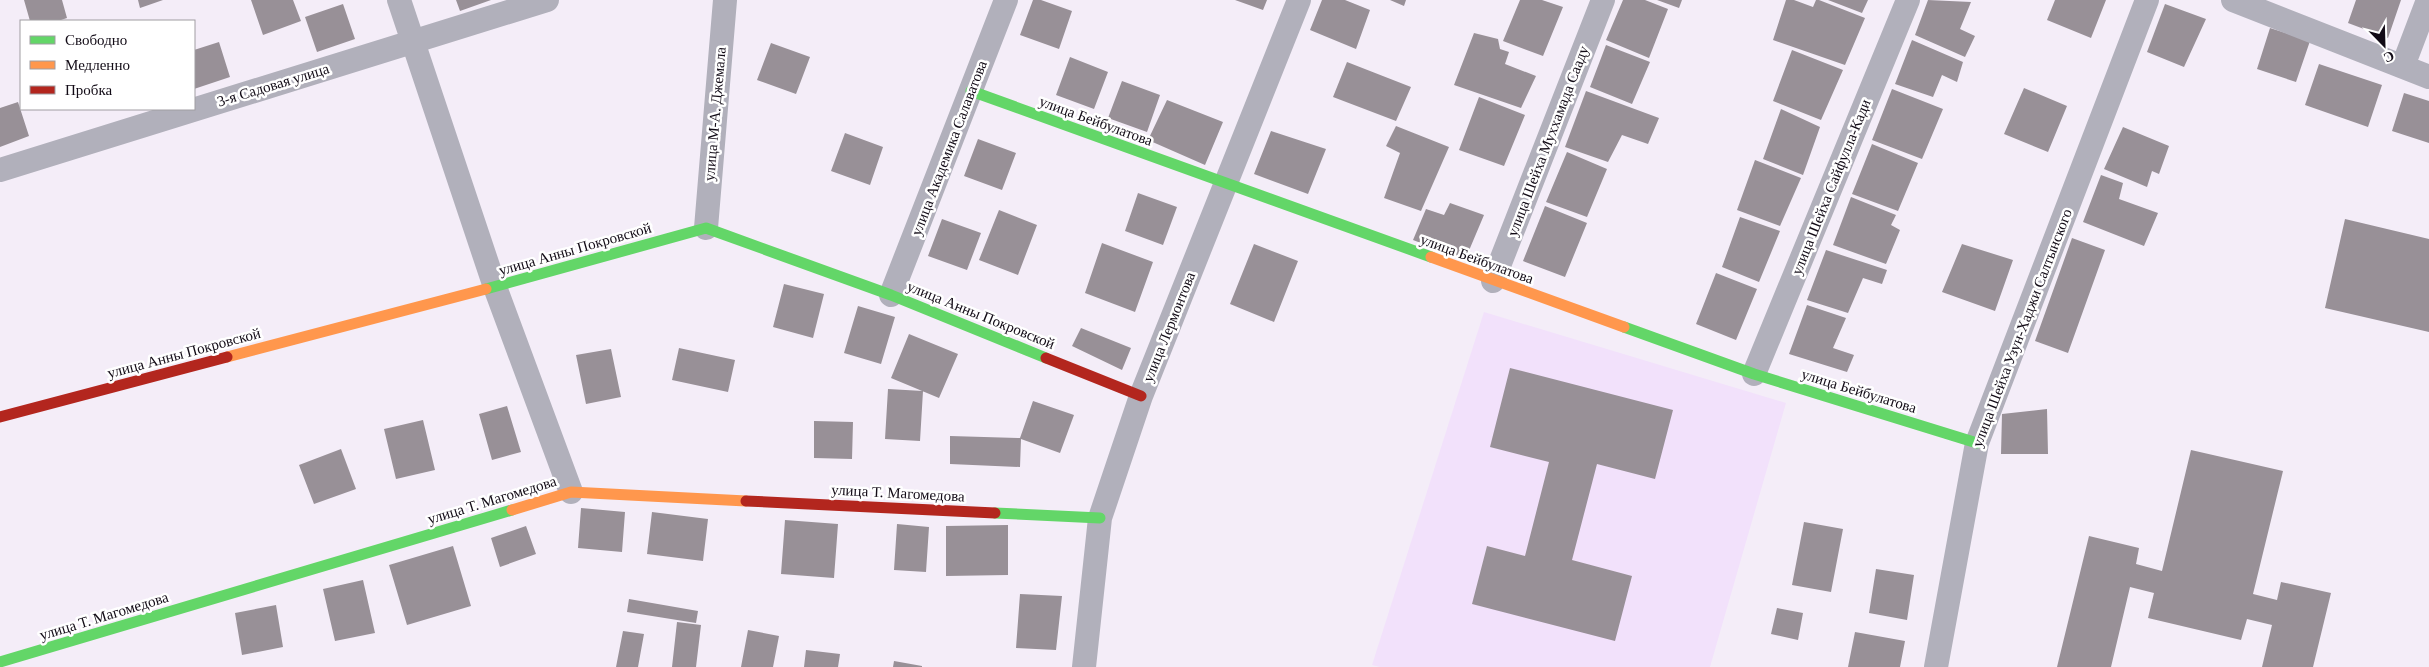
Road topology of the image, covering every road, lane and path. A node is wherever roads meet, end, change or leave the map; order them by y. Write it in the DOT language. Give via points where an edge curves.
graph roads {
  1 [pos="399,0"];
  2 [pos="547,0"];
  3 [pos="725,0"];
  4 [pos="1006,0"];
  5 [pos="1299,0"];
  6 [pos="1603,0"];
  7 [pos="1908,0"];
  8 [pos="2147,0"];
  9 [pos="2233,0"];
  10 [pos="2428,0"];
  11 [pos="413,42"];
  12 [pos="2403,66"];
  13 [pos="2429,77"];
  14 [pos="971,91"];
  15 [pos="194,110"];
  16 [pos="195,110"];
  17 [pos="0,170"];
  18 [pos="1226,184"];
  19 [pos="706,228"];
  20 [pos="1493,281"];
  21 [pos="495,287"];
  22 [pos="891,295"];
  23 [pos="1754,374"];
  24 [pos="1141,396"];
  25 [pos="0,417"];
  26 [pos="1977,443"];
  27 [pos="571,492"];
  28 [pos="1100,518"];
  29 [pos="0,662"];
  30 [pos="1084,667"];
  31 [pos="1936,667"];
  1 -- 11 [label="street"];
  2 -- 11 [label="street, 3-я Садовая улица"];
  3 -- 19 [label="street, улица М-А. Джемала"];
  4 -- 14 [label="street, улица Академика Салаватова"];
  5 -- 18 [label="street, улица Лермонтова"];
  6 -- 20 [label="street, улица Шейха Муххамада Сааду"];
  7 -- 23 [label="street, улица Шейха Сайфулла-Кади"];
  8 -- 26 [label="street, улица Шейха Узун-Хаджи Салтынского"];
  9 -- 12 [label="street"];
  10 -- 12 [label="street"];
  11 -- 16 [label="street, 3-я Садовая улица"];
  11 -- 21 [label="street"];
  12 -- 13 [label="street"];
  14 -- 18 [label="street, улица Бейбулатова"];
  14 -- 22 [label="street, улица Академика Салаватова"];
  15 -- 17 [label="street, 3-я Садовая улица"];
  18 -- 20 [label="street, улица Бейбулатова"];
  18 -- 24 [label="street, улица Лермонтова"];
  19 -- 21 [label="street, улица Анны Покровской"];
  19 -- 22 [label="street, улица Анны Покровской"];
  20 -- 23 [label="street, улица Бейбулатова"];
  21 -- 25 [label="street, улица Анны Покровской"];
  21 -- 27 [label="street"];
  22 -- 24 [label="street, улица Анны Покровской"];
  23 -- 26 [label="street, улица Бейбулатова"];
  24 -- 28 [label="street, улица Лермонтова"];
  26 -- 31 [label="street, улица Шейха Узун-Хаджи Салтынского"];
  27 -- 28 [label="street, улица Т. Магомедова"];
  27 -- 29 [label="street, улица Т. Магомедова"];
  28 -- 30 [label="street, улица Лермонтова"];
}
